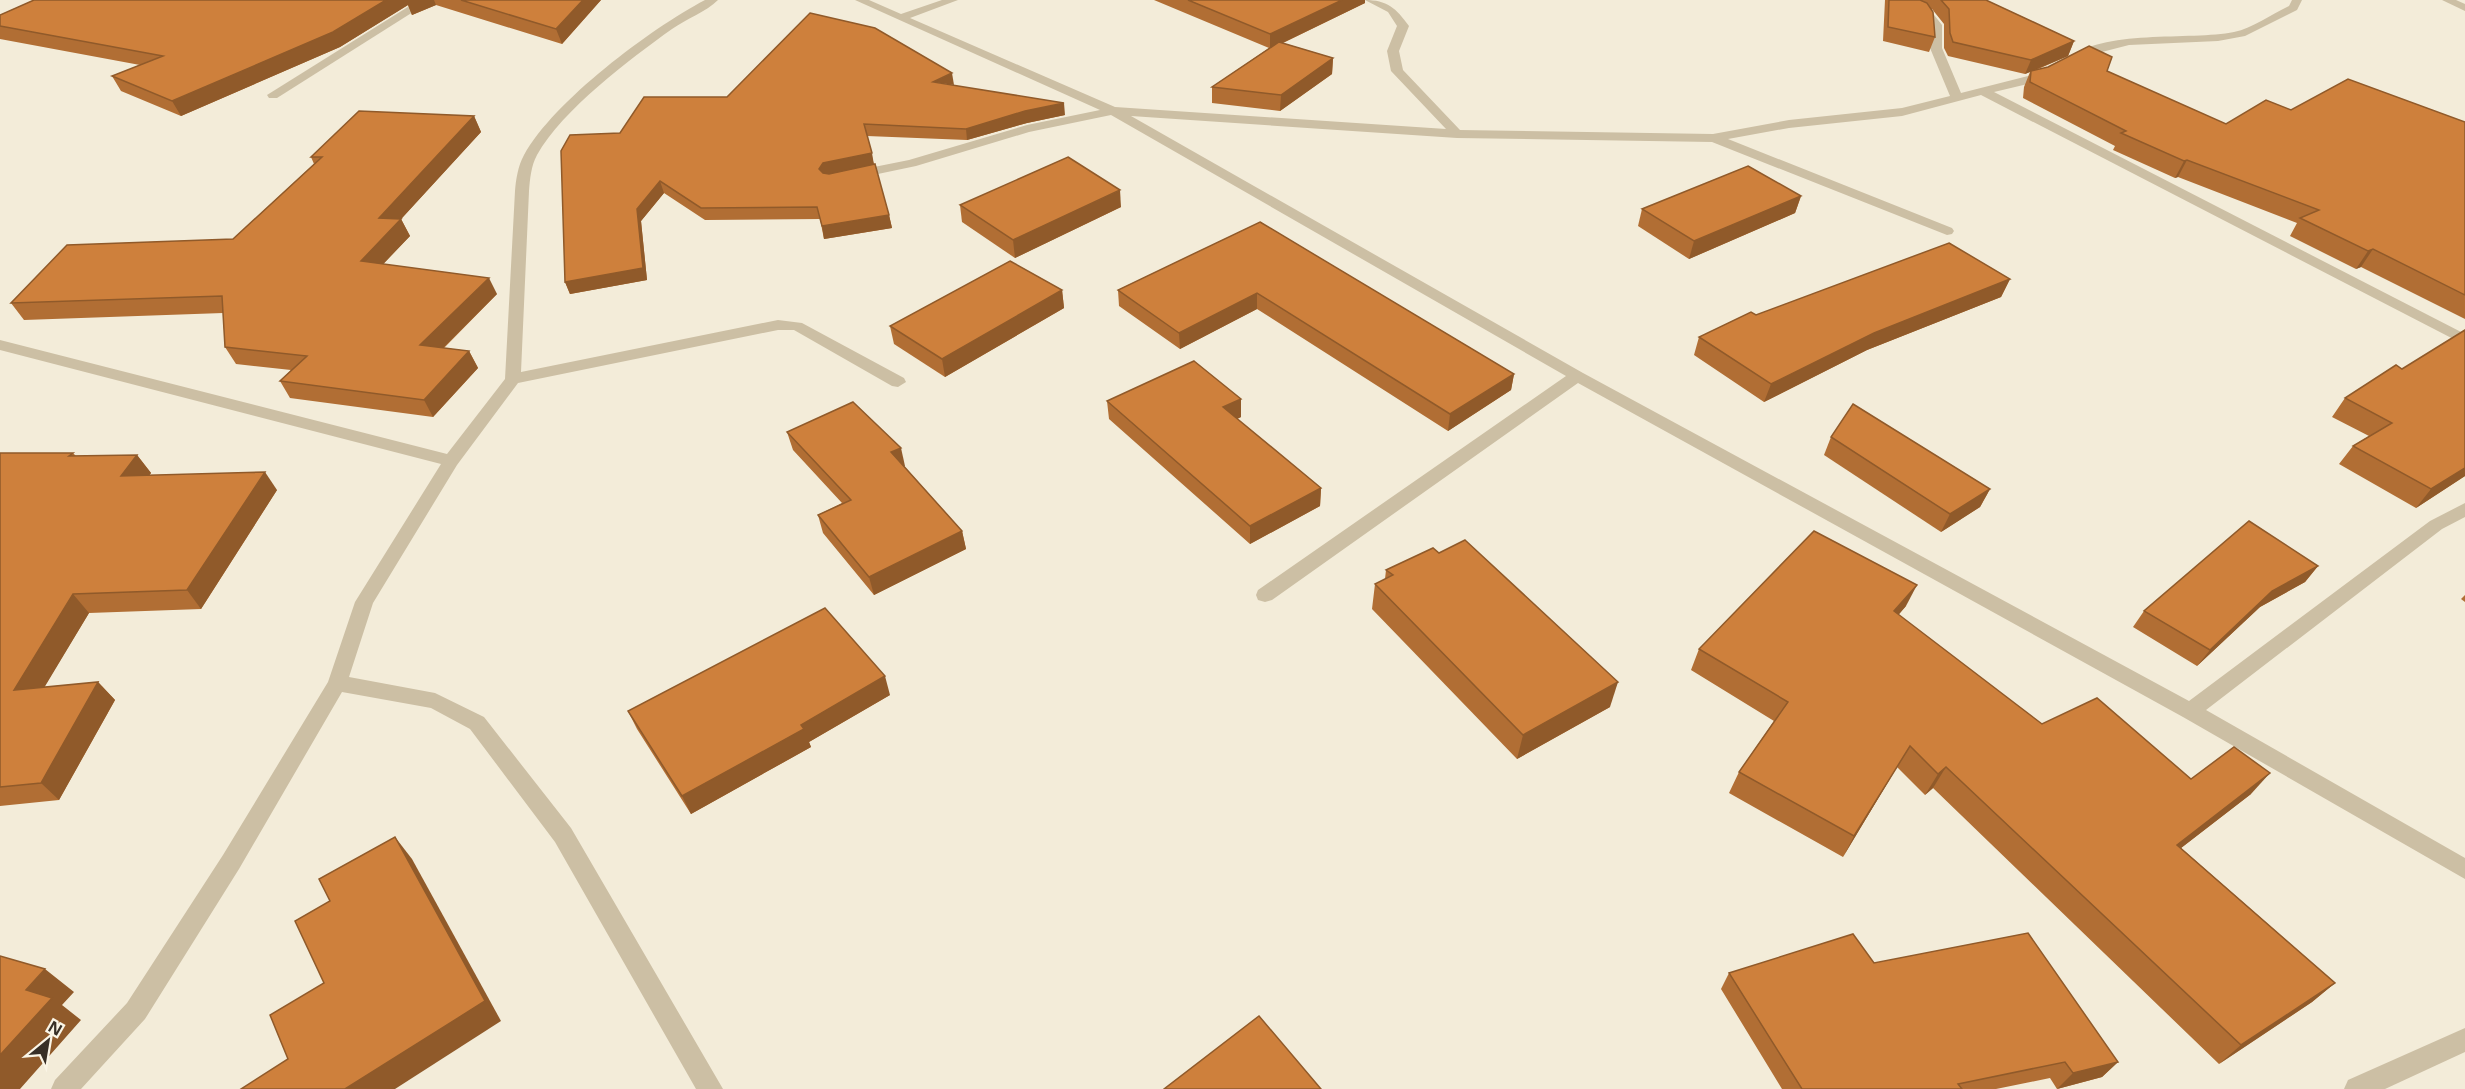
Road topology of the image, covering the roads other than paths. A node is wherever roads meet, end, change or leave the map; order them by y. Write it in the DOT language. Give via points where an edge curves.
graph roads {
  1 [pos="427,0"];
  2 [pos="713,0"];
  3 [pos="860,0"];
  4 [pos="953,0"];
  5 [pos="1370,0"];
  6 [pos="1892,0"];
  7 [pos="2296,0"];
  8 [pos="2447,0"];
  9 [pos="2465,8"];
  10 [pos="902,17"];
  11 [pos="1984,92"];
  12 [pos="273,95"];
  13 [pos="1957,99"];
  14 [pos="1113,111"];
  15 [pos="1457,134"];
  16 [pos="1713,138"];
  17 [pos="843,178"];
  18 [pos="1947,231"];
  19 [pos="2465,340"];
  20 [pos="0,345"];
  21 [pos="1577,376"];
  22 [pos="513,379"];
  23 [pos="898,382"];
  24 [pos="451,461"];
  25 [pos="2465,509"];
  26 [pos="1265,595"];
  27 [pos="337,683"];
  28 [pos="2190,711"];
  29 [pos="2465,869"];
  30 [pos="2465,1040"];
  31 [pos="64,1089"];
  32 [pos="710,1089"];
  33 [pos="2357,1089"];
  1 -- 12 [label="street"];
  2 -- 22 [label="street" via="669,24 603,79 560,117 532,154 520,203"];
  3 -- 10 [label="street"];
  4 -- 10 [label="street"];
  5 -- 15 [label="street" via="1392,10 1403,26 1393,51 1397,71"];
  6 -- 13 [label="street" via="1927,13 1936,25 1936,48"];
  7 -- 11 [label="street" via="2293,8 2241,34 2110,46 2036,78"];
  8 -- 9 [label="street"];
  10 -- 14 [label="street"];
  11 -- 13 [label="street"];
  11 -- 19 [label="street"];
  13 -- 16 [label="street" via="1902,112 1789,124"];
  14 -- 15 [label="street"];
  14 -- 17 [label="street"];
  14 -- 21 [label="street"];
  15 -- 16 [label="street"];
  16 -- 18 [label="street"];
  20 -- 24 [label="street"];
  21 -- 26 [label="street"];
  21 -- 28 [label="street"];
  22 -- 23 [label="street" via="777,325 797,326"];
  22 -- 24 [label="street"];
  24 -- 27 [label="street" via="364,602"];
  25 -- 28 [label="street" via="2436,525"];
  27 -- 31 [label="street" via="231,862 136,1011"];
  27 -- 32 [label="street" via="435,701 477,723 563,835"];
  28 -- 29 [label="street"];
  30 -- 33 [label="street"];
}
